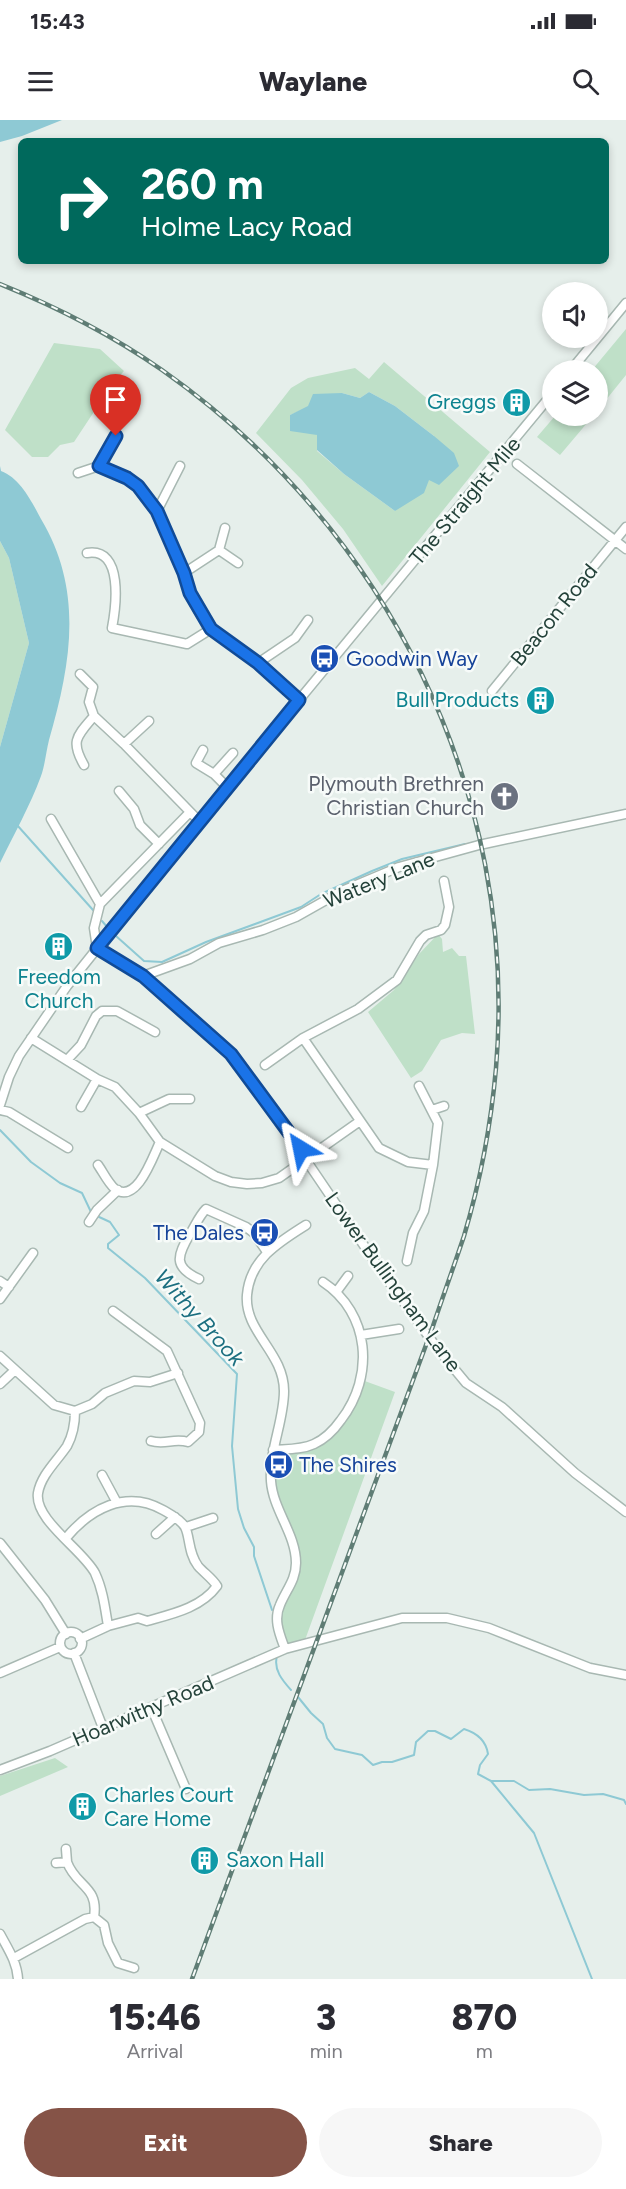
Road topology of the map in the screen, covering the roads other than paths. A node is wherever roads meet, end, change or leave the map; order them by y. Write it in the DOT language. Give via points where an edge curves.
graph roads {
  1 [pos="626,303"];
  2 [pos="579,360"];
  3 [pos="542,406"];
  4 [pos="116,436"];
  5 [pos="517,464"];
  6 [pos="99,466"];
  7 [pos="180,466"];
  8 [pos="78,473"];
  9 [pos="157,511"];
  10 [pos="626,526"];
  11 [pos="225,528"];
  12 [pos="615,540"];
  13 [pos="626,549"];
  14 [pos="219,550"];
  15 [pos="87,553"];
  16 [pos="238,563"];
  17 [pos="184,573"];
  18 [pos="308,620"];
  19 [pos="211,629"];
  20 [pos="258,663"];
  21 [pos="81,674"];
  22 [pos="492,691"];
  23 [pos="299,700"];
  24 [pos="94,716"];
  25 [pos="149,722"];
  26 [pos="124,744"];
  27 [pos="202,750"];
  28 [pos="233,753"];
  29 [pos="84,765"];
  30 [pos="214,774"];
  31 [pos="227,787"];
  32 [pos="119,791"];
  33 [pos="190,812"];
  34 [pos="626,814"];
  35 [pos="51,819"];
  36 [pos="199,821"];
  37 [pos="162,841"];
  38 [pos="176,848"];
  39 [pos="444,881"];
  40 [pos="100,904"];
  41 [pos="97,948"];
  42 [pos="143,976"];
  43 [pos="155,1032"];
  44 [pos="31,1038"];
  45 [pos="303,1038"];
  46 [pos="67,1060"];
  47 [pos="265,1065"];
  48 [pos="97,1079"];
  49 [pos="419,1086"];
  50 [pos="190,1099"];
  51 [pos="0,1105"];
  52 [pos="444,1106"];
  53 [pos="81,1107"];
  54 [pos="0,1110"];
  55 [pos="432,1110"];
  56 [pos="139,1113"];
  57 [pos="360,1121"];
  58 [pos="160,1142"];
  59 [pos="68,1148"];
  60 [pos="301,1149"];
  61 [pos="306,1160"];
  62 [pos="98,1165"];
  63 [pos="433,1165"];
  64 [pos="118,1190"];
  65 [pos="89,1222"];
  66 [pos="306,1225"];
  67 [pos="267,1252"];
  68 [pos="33,1253"];
  69 [pos="407,1261"];
  70 [pos="348,1276"];
  71 [pos="199,1279"];
  72 [pos="0,1281"];
  73 [pos="323,1282"];
  74 [pos="9,1287"];
  75 [pos="337,1291"];
  76 [pos="0,1299"];
  77 [pos="113,1311"];
  78 [pos="399,1329"];
  79 [pos="361,1335"];
  80 [pos="0,1356"];
  81 [pos="15,1370"];
  82 [pos="178,1373"];
  83 [pos="0,1384"];
  84 [pos="75,1411"];
  85 [pos="152,1441"];
  86 [pos="273,1450"];
  87 [pos="102,1474"];
  88 [pos="116,1502"];
  89 [pos="626,1512"];
  90 [pos="175,1517"];
  91 [pos="213,1518"];
  92 [pos="186,1527"];
  93 [pos="156,1534"];
  94 [pos="66,1538"];
  95 [pos="0,1543"];
  96 [pos="108,1626"];
  97 [pos="66,1634"];
  98 [pos="80,1639"];
  99 [pos="60,1647"];
  100 [pos="285,1649"];
  101 [pos="75,1653"];
  102 [pos="0,1673"];
  103 [pos="626,1675"];
  104 [pos="151,1707"];
  105 [pos="103,1728"];
  106 [pos="0,1770"];
  107 [pos="186,1789"];
  108 [pos="66,1849"];
  109 [pos="67,1862"];
  110 [pos="56,1863"];
  111 [pos="94,1917"];
  112 [pos="0,1934"];
  113 [pos="14,1958"];
  114 [pos="134,1968"];
  115 [pos="18,1979"];
  1 -- 2 [label="street"];
  3 -- 23 [label="street, The Straight Mile"];
  4 -- 6 [label="street"];
  5 -- 12 [label="street"];
  6 -- 8 [label="street"];
  6 -- 9 [label="street" via="138,486"];
  7 -- 9 [label="street"];
  9 -- 17 [label="street"];
  10 -- 12 [label="street, Beacon Road"];
  11 -- 14 [label="street"];
  12 -- 13 [label="street"];
  12 -- 22 [label="street, Beacon Road"];
  14 -- 16 [label="street"];
  14 -- 17 [label="street"];
  15 -- 19 [label="street" via="99,553 112,566 117,601 112,628 187,644"];
  17 -- 19 [label="street" via="190,593"];
  18 -- 20 [label="street" via="295,638"];
  19 -- 20 [label="street"];
  20 -- 23 [label="street"];
  21 -- 24 [label="street" via="93,687 89,702"];
  23 -- 31 [label="street, The Straight Mile"];
  24 -- 26 [label="street"];
  24 -- 29 [label="street" via="76,737 76,752"];
  25 -- 26 [label="street"];
  26 -- 33 [label="street"];
  27 -- 30 [label="street" via="196,763"];
  28 -- 30 [label="street"];
  30 -- 31 [label="street"];
  31 -- 36 [label="street, The Straight Mile"];
  32 -- 37 [label="street" via="134,809 140,825"];
  33 -- 36 [label="street"];
  33 -- 37 [label="street"];
  34 -- 42 [label="street, Watery Lane" via="479,845 399,867 342,891 296,917 219,943 190,959"];
  35 -- 40 [label="street"];
  36 -- 38 [label="street, The Straight Mile"];
  37 -- 38 [label="street"];
  37 -- 40 [label="street"];
  38 -- 41 [label="street, The Straight Mile"];
  39 -- 45 [label="street" via="449,907 445,925 420,941 397,980 357,1009"];
  40 -- 41 [label="street" via="94,928"];
  41 -- 42 [label="street"];
  41 -- 44 [label="street, The Straight Mile"];
  42 -- 60 [label="street" via="231,1054"];
  43 -- 46 [label="street" via="117,1011 102,1011 81,1046"];
  44 -- 46 [label="street"];
  44 -- 51 [label="street, The Straight Mile" via="9,1077"];
  45 -- 47 [label="street"];
  45 -- 57 [label="street"];
  46 -- 48 [label="street"];
  48 -- 53 [label="street"];
  48 -- 56 [label="street" via="115,1087"];
  49 -- 55 [label="street"];
  50 -- 56 [label="street" via="169,1099"];
  52 -- 55 [label="street"];
  54 -- 59 [label="street"];
  55 -- 63 [label="street" via="438,1123"];
  56 -- 58 [label="street"];
  57 -- 61 [label="street"];
  57 -- 63 [label="street" via="379,1148 408,1162"];
  58 -- 61 [label="street" via="215,1176 247,1184 279,1178"];
  58 -- 64 [label="street" via="139,1184 132,1191"];
  61 -- 89 [label="street, Lower Bullingham Lane" via="386,1278 466,1383 502,1407 575,1473"];
  62 -- 64 [label="street"];
  63 -- 69 [label="street" via="424,1210 413,1233"];
  64 -- 65 [label="street"];
  66 -- 67 [label="street"];
  67 -- 71 [label="street" via="246,1227 206,1209 179,1256 186,1273"];
  67 -- 86 [label="street" via="250,1278 247,1308 282,1374 284,1391"];
  68 -- 74 [label="street"];
  70 -- 75 [label="street"];
  72 -- 74 [label="street"];
  73 -- 75 [label="street"];
  74 -- 76 [label="street"];
  75 -- 79 [label="street" via="348,1304"];
  77 -- 82 [label="street" via="167,1351"];
  78 -- 79 [label="street"];
  79 -- 86 [label="street" via="363,1372 348,1412 336,1428 302,1449"];
  80 -- 81 [label="street"];
  81 -- 83 [label="street"];
  81 -- 84 [label="street" via="54,1405"];
  82 -- 84 [label="street" via="150,1382 134,1381"];
  82 -- 85 [label="street" via="200,1423 199,1432 188,1442"];
  84 -- 94 [label="street" via="75,1427 67,1445 43,1479 38,1494 41,1511"];
  86 -- 100 [label="street" via="271,1483 296,1553 294,1579 277,1616"];
  87 -- 88 [label="street"];
  88 -- 90 [label="street" via="151,1503"];
  88 -- 94 [label="street" via="80,1522"];
  90 -- 92 [label="street"];
  90 -- 93 [label="street"];
  91 -- 92 [label="street"];
  92 -- 96 [label="street" via="197,1565 217,1586 204,1600 178,1612 147,1622 138,1617"];
  94 -- 96 [label="street" via="94,1571 103,1594"];
  95 -- 97 [label="street"];
  96 -- 98 [label="street"];
  97 -- 98 [label="street" via="74,1633"];
  97 -- 99 [label="street"];
  98 -- 101 [label="street" via="80,1648"];
  99 -- 101 [label="street" via="65,1653"];
  99 -- 102 [label="street"];
  100 -- 103 [label="street, Hoarwithy Road" via="402,1618 447,1618 489,1628 590,1668"];
  100 -- 104 [label="street, Hoarwithy Road"];
  101 -- 105 [label="street"];
  104 -- 105 [label="street, Hoarwithy Road"];
  104 -- 107 [label="street"];
  105 -- 106 [label="street, Hoarwithy Road"];
  108 -- 109 [label="street"];
  109 -- 110 [label="street"];
  109 -- 111 [label="street" via="74,1876 93,1895"];
  111 -- 113 [label="street"];
  111 -- 114 [label="street" via="104,1925 118,1963"];
  112 -- 113 [label="street"];
  113 -- 115 [label="street"];
}
